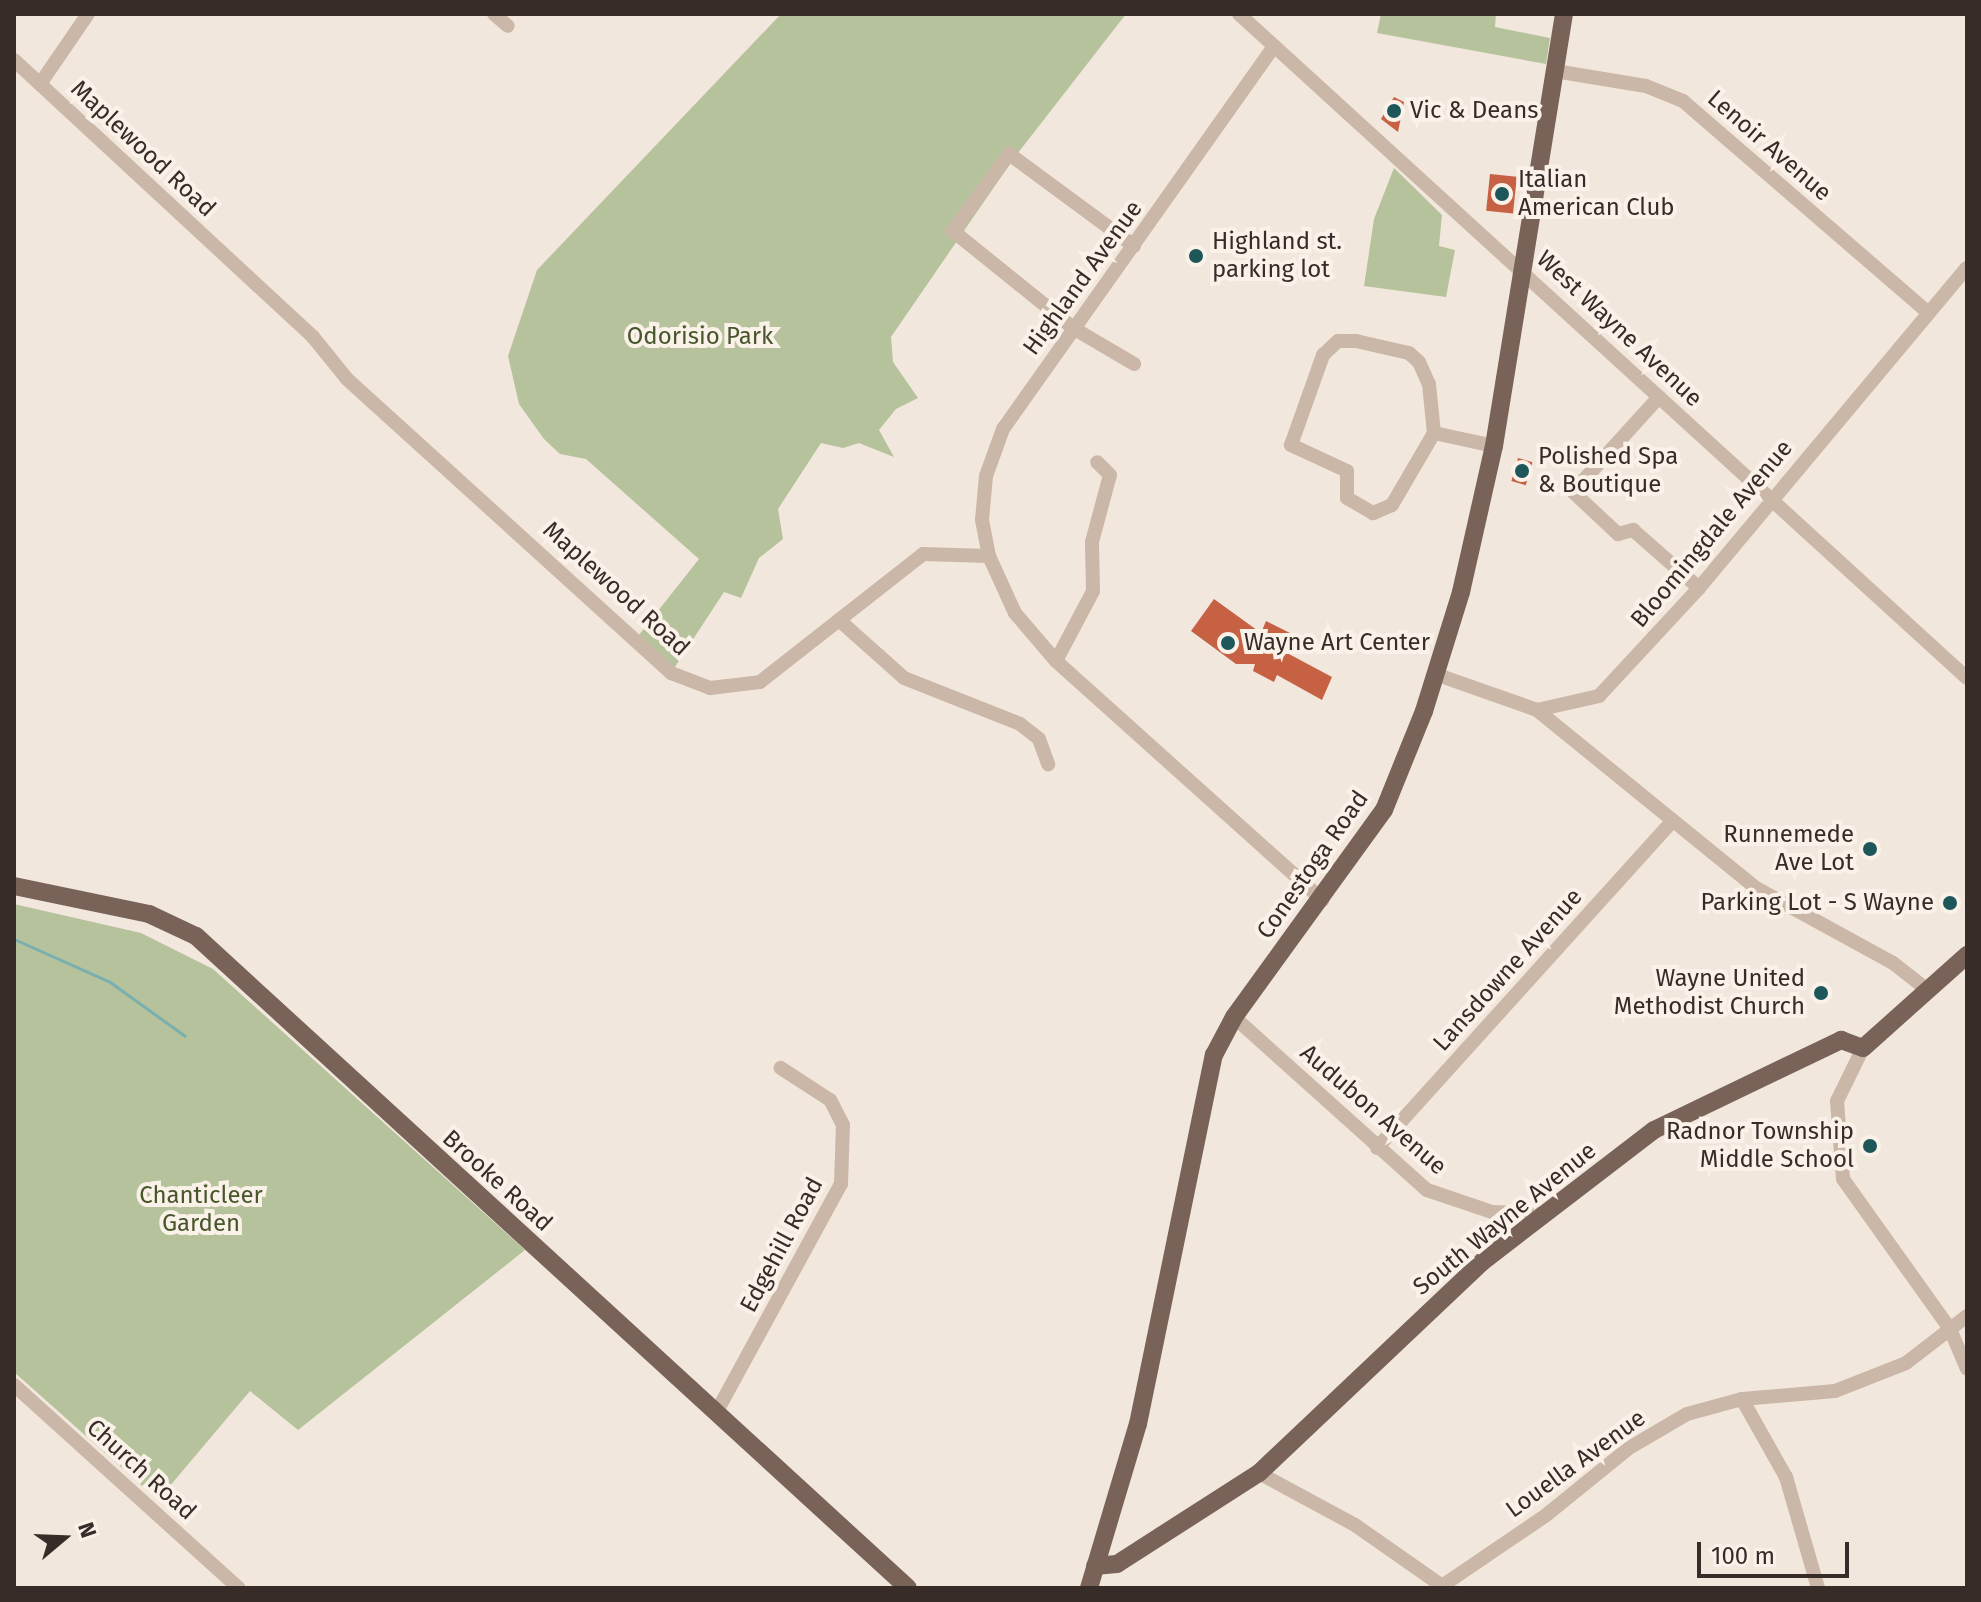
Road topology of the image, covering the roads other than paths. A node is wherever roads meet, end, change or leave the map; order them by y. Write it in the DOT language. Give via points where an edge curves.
graph roads {
  1 [pos="88,14"];
  2 [pos="494,14"];
  3 [pos="1564,14"];
  4 [pos="1245,17"];
  5 [pos="508,26"];
  6 [pos="1274,46"];
  7 [pos="14,60"];
  8 [pos="1555,71"];
  9 [pos="40,84"];
  10 [pos="1134,246"];
  11 [pos="1519,267"];
  12 [pos="1967,268"];
  13 [pos="1926,311"];
  14 [pos="1073,328"];
  15 [pos="1134,364"];
  16 [pos="1659,397"];
  17 [pos="1434,433"];
  18 [pos="1494,446"];
  19 [pos="1097,462"];
  20 [pos="1771,500"];
  21 [pos="989,556"];
  22 [pos="1699,588"];
  23 [pos="839,620"];
  24 [pos="1056,661"];
  25 [pos="1435,674"];
  26 [pos="1967,678"];
  27 [pos="1537,710"];
  28 [pos="1048,764"];
  29 [pos="1672,821"];
  30 [pos="14,886"];
  31 [pos="1322,900"];
  32 [pos="1967,955"];
  33 [pos="1924,987"];
  34 [pos="1234,1017"];
  35 [pos="1863,1048"];
  36 [pos="781,1068"];
  37 [pos="1377,1148"];
  38 [pos="1545,1214"];
  39 [pos="1967,1316"];
  40 [pos="1950,1329"];
  41 [pos="1967,1369"];
  42 [pos="14,1385"];
  43 [pos="1742,1399"];
  44 [pos="716,1413"];
  45 [pos="1259,1473"];
  46 [pos="1095,1566"];
  47 [pos="1442,1587"];
  48 [pos="239,1588"];
  49 [pos="908,1588"];
  50 [pos="1089,1588"];
  51 [pos="1818,1588"];
  1 -- 9 [label="street"];
  2 -- 5 [label="street"];
  3 -- 8 [label="main road, Conestoga Road"];
  4 -- 6 [label="street, West Wayne Avenue"];
  6 -- 10 [label="street, Highland Avenue"];
  6 -- 11 [label="street, West Wayne Avenue"];
  7 -- 9 [label="street, Maplewood Road"];
  8 -- 11 [label="main road, Conestoga Road"];
  8 -- 13 [label="street, Lenoir Avenue" via="1646,86 1683,101"];
  9 -- 23 [label="street, Maplewood Road" via="313,337 347,379 671,673 710,688 760,682"];
  10 -- 14 [label="street, Highland Avenue"];
  10 -- 14 [label="street" via="1009,154 953,231 956,239"];
  11 -- 16 [label="street, West Wayne Avenue"];
  11 -- 18 [label="main road, Conestoga Road"];
  12 -- 13 [label="street, Bloomingdale Avenue"];
  13 -- 20 [label="street, Bloomingdale Avenue"];
  14 -- 15 [label="street"];
  14 -- 21 [label="street, Highland Avenue" via="1003,429 986,476 982,520"];
  16 -- 20 [label="street, West Wayne Avenue"];
  16 -- 22 [label="street" via="1573,492 1618,534 1633,530"];
  17 -- 17 [label="street" via="1428,378 1414,356 1370,342 1338,341 1323,355 1291,445 1347,471 1347,498 1373,513 1392,505"];
  17 -- 18 [label="street"];
  18 -- 25 [label="main road, Conestoga Road"];
  19 -- 24 [label="street" via="1110,475 1092,542 1093,591"];
  20 -- 22 [label="street, Bloomingdale Avenue"];
  20 -- 26 [label="street, West Wayne Avenue"];
  21 -- 23 [label="street, Maplewood Road" via="923,554"];
  21 -- 24 [label="street" via="1022,625"];
  22 -- 27 [label="street, Bloomingdale Avenue" via="1599,696"];
  23 -- 28 [label="street" via="904,678 1020,724 1039,739"];
  24 -- 31 [label="street"];
  25 -- 27 [label="street"];
  25 -- 31 [label="main road, Conestoga Road" via="1384,810"];
  27 -- 29 [label="street"];
  29 -- 33 [label="street" via="1756,888 1893,963"];
  29 -- 37 [label="street, Lansdowne Avenue"];
  30 -- 44 [label="main road, Brooke Road" via="149,914 196,936"];
  31 -- 34 [label="main road, Conestoga Road"];
  32 -- 33 [label="main road"];
  33 -- 35 [label="main road"];
  34 -- 37 [label="street, Audubon Avenue"];
  34 -- 46 [label="main road, Conestoga Road" via="1205,1083 1138,1424"];
  35 -- 38 [label="main road, South Wayne Avenue" via="1841,1040 1671,1120"];
  35 -- 40 [label="street" via="1837,1101 1843,1179"];
  36 -- 44 [label="street, Edgehill Road" via="830,1100 838,1115 841,1184"];
  37 -- 38 [label="street, Audubon Avenue" via="1447,1199 1492,1212"];
  38 -- 45 [label="main road, South Wayne Avenue" via="1482,1262"];
  39 -- 40 [label="street, Louella Avenue"];
  40 -- 41 [label="street"];
  40 -- 43 [label="street, Louella Avenue" via="1906,1363 1835,1391"];
  42 -- 48 [label="street, Church Road"];
  43 -- 47 [label="street, Louella Avenue" via="1687,1414 1629,1448 1545,1516"];
  43 -- 51 [label="street" via="1796,1501"];
  44 -- 49 [label="main road, Brooke Road"];
  45 -- 46 [label="main road, South Wayne Avenue" via="1117,1564"];
  45 -- 47 [label="street" via="1355,1525"];
  46 -- 50 [label="main road, Conestoga Road"];
}
